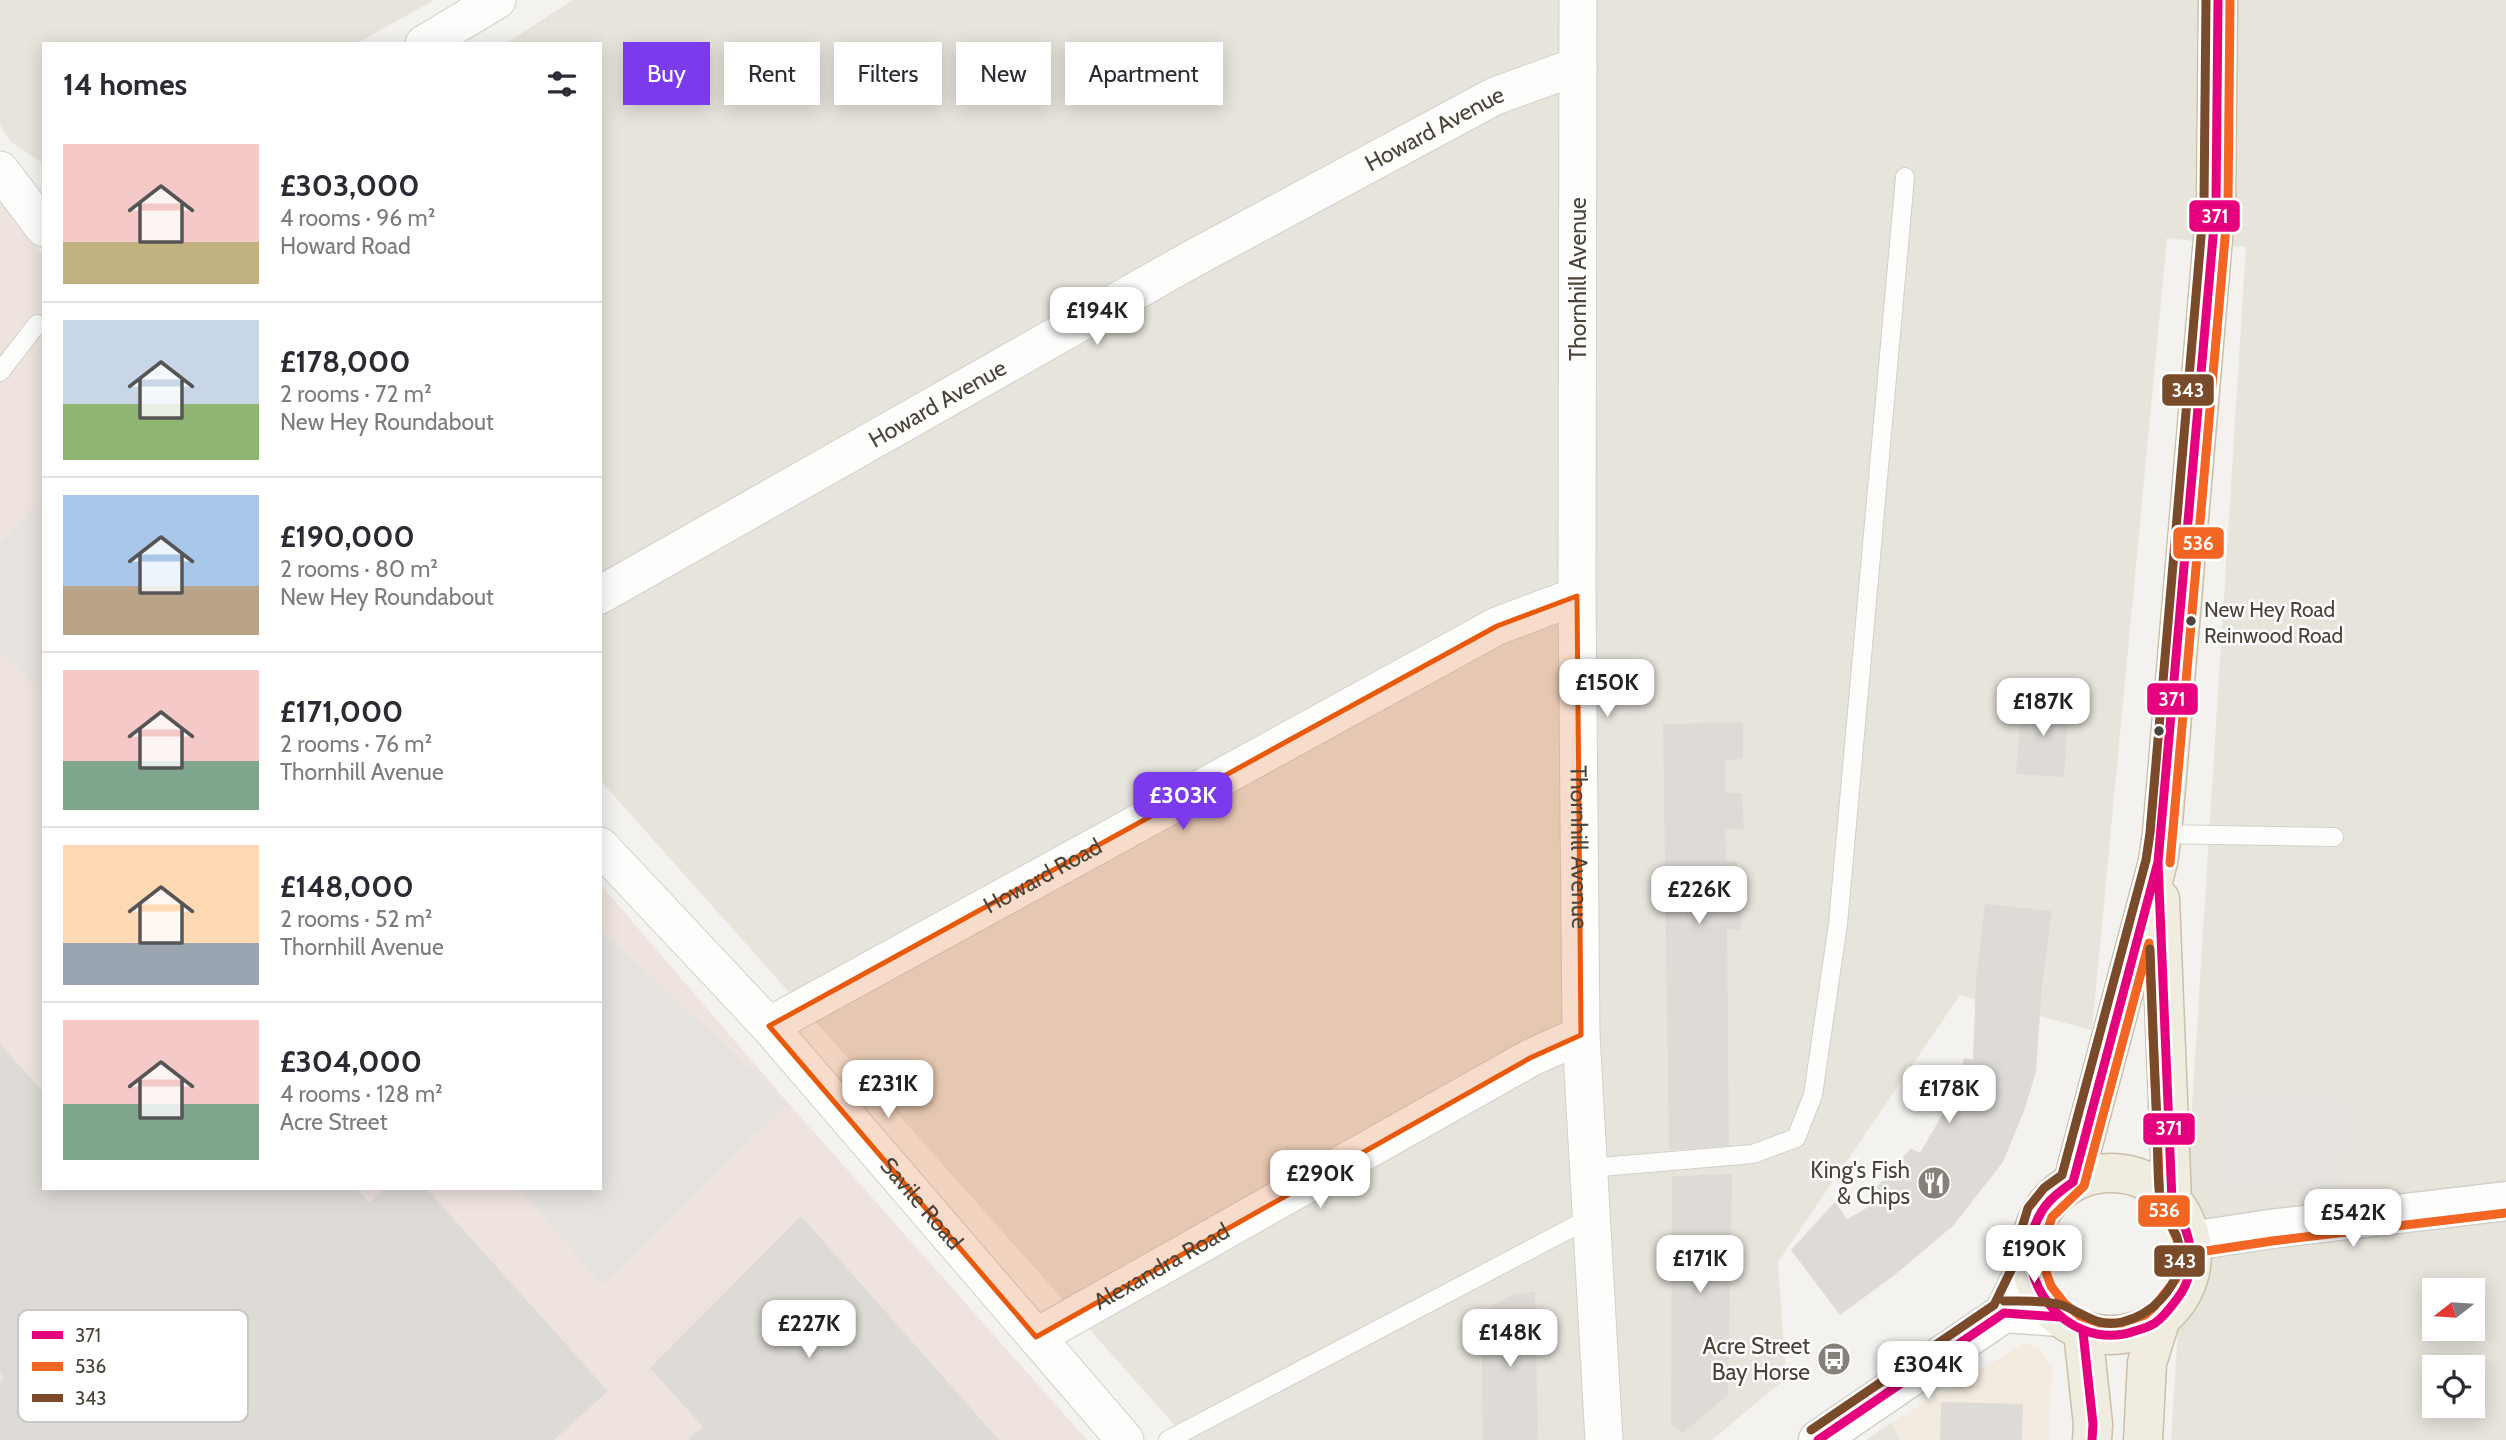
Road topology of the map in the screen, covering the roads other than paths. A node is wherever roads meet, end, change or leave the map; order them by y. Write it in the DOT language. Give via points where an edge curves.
graph roads {
  1 [pos="496,0"];
  2 [pos="1578,0"];
  3 [pos="2218,0"];
  4 [pos="427,42"];
  5 [pos="1578,66"];
  6 [pos="0,170"];
  7 [pos="1905,177"];
  8 [pos="42,225"];
  9 [pos="37,324"];
  10 [pos="0,372"];
  11 [pos="602,594"];
  12 [pos="1577,596"];
  13 [pos="2334,837"];
  14 [pos="602,848"];
  15 [pos="2160,848"];
  16 [pos="769,1026"];
  17 [pos="1581,1035"];
  18 [pos="1589,1168"];
  19 [pos="2073,1182"];
  20 [pos="2172,1201"];
  21 [pos="2506,1201"];
  22 [pos="1592,1217"];
  23 [pos="2191,1241"];
  24 [pos="2030,1259"];
  25 [pos="2004,1313"];
  26 [pos="2161,1318"];
  27 [pos="2071,1324"];
  28 [pos="1036,1337"];
  29 [pos="1125,1440"];
  30 [pos="1168,1440"];
  31 [pos="1604,1440"];
  32 [pos="1818,1440"];
  33 [pos="2092,1440"];
  34 [pos="2143,1440"];
  1 -- 4 [label="street"];
  2 -- 5 [label="street, Thornhill Avenue"];
  3 -- 15 [label="highway" via="2216,203"];
  5 -- 11 [label="street, Howard Avenue" via="1495,96 1204,253"];
  5 -- 12 [label="street, Thornhill Avenue"];
  6 -- 8 [label="street"];
  7 -- 18 [label="lane" via="1838,924 1813,1095 1796,1138 1753,1154"];
  9 -- 10 [label="lane"];
  12 -- 16 [label="street, Howard Road" via="1497,626"];
  12 -- 17 [label="street, Thornhill Avenue"];
  13 -- 15 [label="lane"];
  14 -- 16 [label="street, Savile Road"];
  15 -- 19 [label="highway"];
  15 -- 20 [label="highway"];
  16 -- 28 [label="street, Savile Road"];
  17 -- 18 [label="street, Thornhill Avenue"];
  17 -- 28 [label="street, Alexandra Road" via="1530,1058"];
  18 -- 22 [label="street, Thornhill Avenue"];
  19 -- 20 [label="highway" via="2099,1174 2126,1174 2151,1184"];
  19 -- 24 [label="highway" via="2053,1196 2039,1214"];
  20 -- 23 [label="highway"];
  21 -- 23 [label="street"];
  22 -- 30 [label="lane"];
  22 -- 31 [label="street, Thornhill Avenue"];
  23 -- 26 [label="highway" via="2192,1266 2184,1290"];
  24 -- 25 [label="street"];
  24 -- 27 [label="highway" via="2044,1300"];
  25 -- 27 [label="street"];
  25 -- 32 [label="street"];
  26 -- 27 [label="highway" via="2127,1334 2102,1336"];
  26 -- 34 [label="highway" via="2147,1363"];
  27 -- 33 [label="highway" via="2093,1424"];
  28 -- 29 [label="street, Savile Road"];
}
